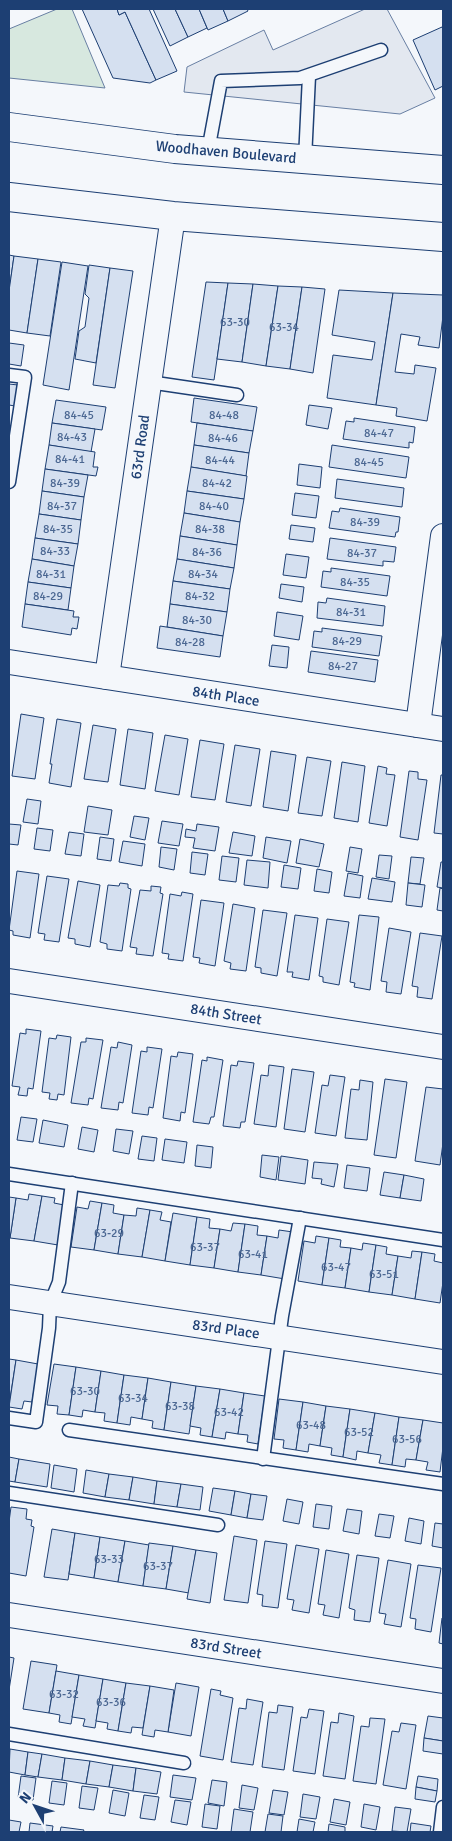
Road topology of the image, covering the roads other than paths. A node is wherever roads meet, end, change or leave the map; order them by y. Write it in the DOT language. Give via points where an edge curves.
graph roads {
  1 [pos="381,50"];
  2 [pos="308,76"];
  3 [pos="9,127"];
  4 [pos="208,151"];
  5 [pos="306,159"];
  6 [pos="437,165"];
  7 [pos="9,197"];
  8 [pos="173,216"];
  9 [pos="443,237"];
  10 [pos="9,375"];
  11 [pos="149,382"];
  12 [pos="237,395"];
  13 [pos="9,482"];
  14 [pos="443,536"];
  15 [pos="9,662"];
  16 [pos="107,677"];
  17 [pos="418,725"];
  18 [pos="443,729"];
  19 [pos="9,981"];
  20 [pos="443,1047"];
  21 [pos="9,1174"];
  22 [pos="72,1183"];
  23 [pos="300,1218"];
  24 [pos="443,1240"];
  25 [pos="9,1297"];
  26 [pos="50,1304"];
  27 [pos="280,1337"];
  28 [pos="443,1362"];
  29 [pos="9,1418"];
  30 [pos="69,1430"];
  31 [pos="264,1459"];
  32 [pos="443,1484"];
  33 [pos="9,1493"];
  34 [pos="218,1525"];
  35 [pos="9,1615"];
  36 [pos="443,1681"];
  37 [pos="9,1734"];
  38 [pos="184,1763"];
  39 [pos="443,1807"];
  40 [pos="440,1832"];
  1 -- 2 [label="lane"];
  2 -- 4 [label="lane" via="220,82"];
  2 -- 5 [label="lane"];
  3 -- 4 [label="main road, Woodhaven Boulevard"];
  4 -- 5 [label="main road, Woodhaven Boulevard"];
  5 -- 6 [label="main road, Woodhaven Boulevard"];
  7 -- 8 [label="main road"];
  8 -- 9 [label="main road"];
  8 -- 11 [label="street, 63rd Road"];
  10 -- 13 [label="lane" via="25,377"];
  11 -- 12 [label="lane"];
  11 -- 16 [label="street, 63rd Road"];
  14 -- 17 [label="street"];
  15 -- 16 [label="street, 84th Place"];
  16 -- 17 [label="street, 84th Place"];
  17 -- 18 [label="street, 84th Place"];
  19 -- 20 [label="street, 84th Street"];
  21 -- 22 [label="lane"];
  22 -- 23 [label="lane"];
  22 -- 26 [label="lane" via="60,1282"];
  23 -- 24 [label="lane"];
  23 -- 27 [label="lane"];
  25 -- 26 [label="street, 83rd Place"];
  26 -- 27 [label="street, 83rd Place"];
  26 -- 29 [label="lane" via="36,1422"];
  27 -- 28 [label="street, 83rd Place"];
  27 -- 31 [label="lane"];
  30 -- 31 [label="lane"];
  31 -- 32 [label="lane"];
  33 -- 34 [label="lane"];
  35 -- 36 [label="street, 83rd Street"];
  37 -- 38 [label="lane"];
  39 -- 40 [label="lane"];
}
